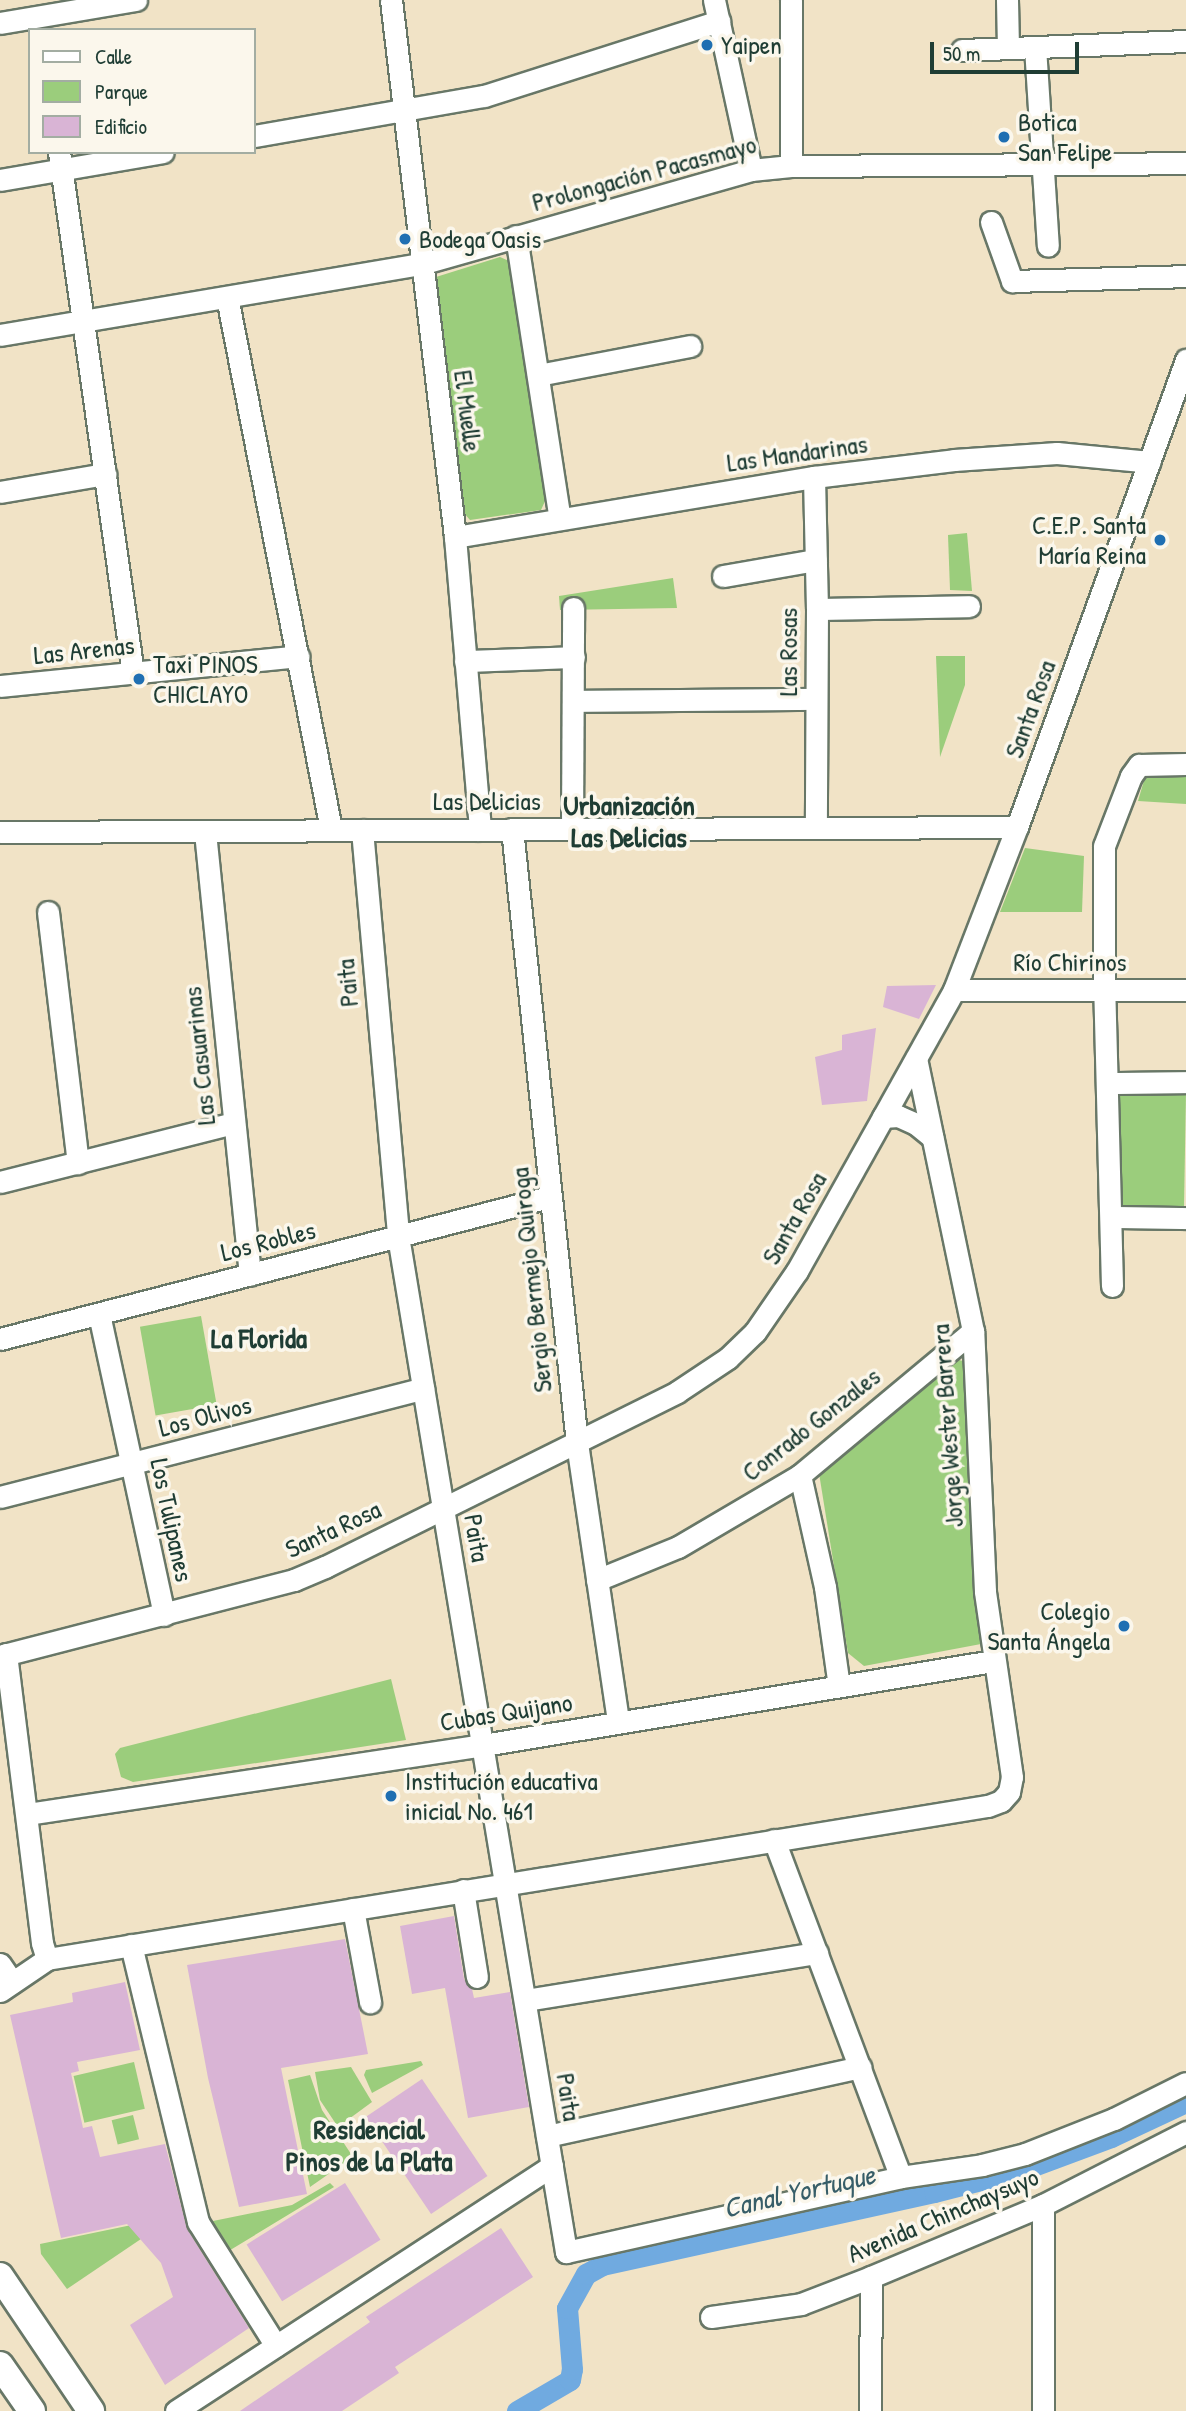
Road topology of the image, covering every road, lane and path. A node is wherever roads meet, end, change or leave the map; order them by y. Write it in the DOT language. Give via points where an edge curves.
graph roads {
  1 [pos="136,0"];
  2 [pos="391,0"];
  3 [pos="714,0"];
  4 [pos="791,0"];
  5 [pos="1007,0"];
  6 [pos="719,22"];
  7 [pos="0,23"];
  8 [pos="41,23"];
  9 [pos="1186,41"];
  10 [pos="1035,47"];
  11 [pos="1008,48"];
  12 [pos="962,50"];
  13 [pos="404,110"];
  14 [pos="256,136"];
  15 [pos="140,154"];
  16 [pos="61,161"];
  17 [pos="1186,163"];
  18 [pos="1042,165"];
  19 [pos="791,166"];
  20 [pos="751,170"];
  21 [pos="0,180"];
  22 [pos="991,222"];
  23 [pos="516,236"];
  24 [pos="1048,246"];
  25 [pos="421,264"];
  26 [pos="1186,276"];
  27 [pos="227,297"];
  28 [pos="83,321"];
  29 [pos="0,335"];
  30 [pos="690,346"];
  31 [pos="1186,360"];
  32 [pos="538,375"];
  33 [pos="1150,461"];
  34 [pos="105,474"];
  35 [pos="814,477"];
  36 [pos="0,492"];
  37 [pos="560,519"];
  38 [pos="455,537"];
  39 [pos="816,560"];
  40 [pos="723,576"];
  41 [pos="969,606"];
  42 [pos="573,608"];
  43 [pos="817,609"];
  44 [pos="298,656"];
  45 [pos="574,657"];
  46 [pos="466,661"];
  47 [pos="133,673"];
  48 [pos="0,686"];
  49 [pos="816,699"];
  50 [pos="573,701"];
  51 [pos="1186,764"];
  52 [pos="1017,827"];
  53 [pos="816,828"];
  54 [pos="331,829"];
  55 [pos="512,829"];
  56 [pos="572,829"];
  57 [pos="362,830"];
  58 [pos="480,830"];
  59 [pos="0,832"];
  60 [pos="205,832"];
  61 [pos="48,912"];
  62 [pos="954,990"];
  63 [pos="1104,990"];
  64 [pos="1186,990"];
  65 [pos="916,1059"];
  66 [pos="1186,1082"];
  67 [pos="1107,1083"];
  68 [pos="883,1117"];
  69 [pos="234,1123"];
  70 [pos="932,1137"];
  71 [pos="78,1163"];
  72 [pos="0,1182"];
  73 [pos="549,1197"];
  74 [pos="1111,1217"];
  75 [pos="1186,1217"];
  76 [pos="398,1236"];
  77 [pos="250,1275"];
  78 [pos="1112,1286"];
  79 [pos="99,1314"];
  80 [pos="972,1331"];
  81 [pos="0,1339"];
  82 [pos="423,1388"];
  83 [pos="577,1443"];
  84 [pos="131,1464"];
  85 [pos="800,1475"];
  86 [pos="0,1497"];
  87 [pos="443,1507"];
  88 [pos="597,1580"];
  89 [pos="164,1615"];
  90 [pos="3,1655"];
  91 [pos="993,1661"];
  92 [pos="839,1686"];
  93 [pos="618,1722"];
  94 [pos="483,1745"];
  95 [pos="27,1814"];
  96 [pos="774,1840"];
  97 [pos="506,1882"];
  98 [pos="463,1890"];
  99 [pos="353,1909"];
  100 [pos="131,1945"];
  101 [pos="817,1953"];
  102 [pos="47,1959"];
  103 [pos="0,1964"];
  104 [pos="477,1977"];
  105 [pos="6,1986"];
  106 [pos="526,2000"];
  107 [pos="370,2002"];
  108 [pos="860,2067"];
  109 [pos="1186,2083"];
  110 [pos="1186,2132"];
  111 [pos="547,2136"];
  112 [pos="552,2166"];
  113 [pos="901,2177"];
  114 [pos="1042,2206"];
  115 [pos="566,2252"];
  116 [pos="0,2276"];
  117 [pos="871,2277"];
  118 [pos="711,2317"];
  119 [pos="276,2346"];
  120 [pos="0,2365"];
  121 [pos="32,2411"];
  122 [pos="91,2411"];
  123 [pos="176,2411"];
  124 [pos="870,2411"];
  125 [pos="1042,2411"];
  1 -- 8 [label="street"];
  2 -- 13 [label="street, El Muelle"];
  3 -- 6 [label="street"];
  4 -- 19 [label="street"];
  5 -- 11 [label="street"];
  6 -- 13 [label="street" via="484,96"];
  6 -- 20 [label="street"];
  7 -- 8 [label="street"];
  9 -- 10 [label="street"];
  10 -- 11 [label="street"];
  10 -- 18 [label="street"];
  11 -- 12 [label="street"];
  13 -- 14 [label="street"];
  13 -- 25 [label="street, El Muelle"];
  15 -- 16 [label="street"];
  16 -- 21 [label="street"];
  16 -- 28 [label="street"];
  17 -- 18 [label="street, Prolongación Pacasmayo"];
  18 -- 19 [label="street, Prolongación Pacasmayo"];
  18 -- 24 [label="street"];
  19 -- 20 [label="street, Prolongación Pacasmayo"];
  20 -- 23 [label="street, Prolongación Pacasmayo"];
  22 -- 26 [label="street" via="1012,281"];
  23 -- 25 [label="street, Prolongación Pacasmayo"];
  23 -- 32 [label="street"];
  25 -- 27 [label="street, Prolongación Pacasmayo"];
  25 -- 38 [label="street, El Muelle"];
  27 -- 28 [label="street, Prolongación Pacasmayo"];
  27 -- 44 [label="street"];
  28 -- 29 [label="street, Prolongación Pacasmayo"];
  28 -- 34 [label="street"];
  30 -- 32 [label="street"];
  31 -- 33 [label="street, Santa Rosa"];
  32 -- 37 [label="street"];
  33 -- 35 [label="street, Las Mandarinas" via="1007,454"];
  33 -- 52 [label="street, Santa Rosa"];
  34 -- 36 [label="street"];
  34 -- 47 [label="street"];
  35 -- 37 [label="street, Las Mandarinas"];
  35 -- 39 [label="street, Las Rosas"];
  37 -- 38 [label="street, Las Mandarinas"];
  38 -- 46 [label="street, El Muelle"];
  39 -- 40 [label="street"];
  39 -- 43 [label="street, Las Rosas"];
  41 -- 43 [label="street"];
  42 -- 45 [label="street"];
  43 -- 49 [label="street, Las Rosas"];
  44 -- 47 [label="street, Las Arenas"];
  44 -- 54 [label="street"];
  45 -- 46 [label="street"];
  45 -- 50 [label="street"];
  46 -- 58 [label="street, El Muelle"];
  47 -- 48 [label="street, Las Arenas"];
  49 -- 50 [label="street"];
  49 -- 53 [label="street, Las Rosas"];
  50 -- 56 [label="street"];
  51 -- 63 [label="street" via="1139,765 1104,846"];
  52 -- 53 [label="street, Las Delicias"];
  52 -- 62 [label="street, Santa Rosa"];
  53 -- 56 [label="street, Las Delicias"];
  54 -- 57 [label="street, Las Delicias"];
  54 -- 60 [label="street, Las Delicias"];
  55 -- 56 [label="street, Las Delicias"];
  55 -- 58 [label="street, Las Delicias"];
  55 -- 73 [label="street, Sergio Bermejo Quiroga"];
  57 -- 58 [label="street, Las Delicias"];
  57 -- 76 [label="street, Paita"];
  59 -- 60 [label="street, Las Delicias"];
  60 -- 69 [label="street, Las Casuarinas"];
  61 -- 71 [label="street"];
  62 -- 63 [label="street, Río Chirinos"];
  62 -- 65 [label="street, Santa Rosa"];
  63 -- 64 [label="street, Río Chirinos"];
  63 -- 67 [label="street"];
  65 -- 68 [label="street, Santa Rosa"];
  65 -- 70 [label="street, Jorge Wester Barrera"];
  66 -- 67 [label="street"];
  67 -- 74 [label="street"];
  68 -- 70 [label="street" via="898,1116"];
  68 -- 83 [label="street, Santa Rosa" via="797,1270 755,1332 704,1376"];
  69 -- 71 [label="street"];
  69 -- 77 [label="street, Las Casuarinas"];
  70 -- 80 [label="street, Jorge Wester Barrera"];
  71 -- 72 [label="street"];
  73 -- 76 [label="street, Los Robles"];
  73 -- 83 [label="street, Sergio Bermejo Quiroga"];
  74 -- 75 [label="street"];
  74 -- 78 [label="street"];
  76 -- 77 [label="street, Los Robles"];
  76 -- 82 [label="street, Paita"];
  77 -- 79 [label="street, Los Robles"];
  79 -- 81 [label="street, Los Robles"];
  79 -- 84 [label="street, Los Tulipanes"];
  80 -- 85 [label="street, Conrado Gonzales"];
  80 -- 91 [label="street, Jorge Wester Barrera" via="985,1591"];
  82 -- 84 [label="street, Los Olivos"];
  82 -- 87 [label="street, Paita"];
  83 -- 87 [label="street, Santa Rosa"];
  83 -- 88 [label="street, Sergio Bermejo Quiroga"];
  84 -- 86 [label="street, Los Olivos"];
  84 -- 89 [label="street, Los Tulipanes"];
  85 -- 88 [label="street, Conrado Gonzales" via="678,1547"];
  85 -- 92 [label="street" via="825,1587"];
  87 -- 89 [label="street, Santa Rosa" via="294,1580"];
  87 -- 94 [label="street, Paita"];
  88 -- 93 [label="street, Sergio Bermejo Quiroga"];
  89 -- 90 [label="street, Santa Rosa"];
  90 -- 95 [label="street"];
  91 -- 92 [label="street, Cubas Quijano"];
  91 -- 96 [label="street, Jorge Wester Barrera" via="1012,1777 1009,1792 1000,1801"];
  92 -- 93 [label="street, Cubas Quijano"];
  93 -- 94 [label="street, Cubas Quijano"];
  94 -- 95 [label="street, Cubas Quijano"];
  94 -- 97 [label="street, Paita"];
  95 -- 102 [label="street"];
  96 -- 97 [label="street"];
  96 -- 101 [label="street"];
  97 -- 98 [label="street"];
  97 -- 106 [label="street, Paita"];
  98 -- 99 [label="street"];
  98 -- 104 [label="street"];
  99 -- 100 [label="street"];
  99 -- 107 [label="street"];
  100 -- 102 [label="street"];
  100 -- 119 [label="street" via="198,2222"];
  101 -- 106 [label="street"];
  101 -- 108 [label="street"];
  102 -- 105 [label="street"];
  103 -- 105 [label="street"];
  106 -- 111 [label="street, Paita"];
  108 -- 111 [label="street"];
  108 -- 113 [label="street"];
  109 -- 113 [label="street, Avenida Chinchaysuyo" via="1115,2119 1025,2154"];
  110 -- 114 [label="street, Avenida Chinchaysuyo"];
  111 -- 112 [label="street, Paita"];
  112 -- 115 [label="street, Paita"];
  112 -- 119 [label="street"];
  113 -- 115 [label="street, Avenida Chinchaysuyo"];
  114 -- 117 [label="street, Avenida Chinchaysuyo"];
  114 -- 125 [label="street"];
  116 -- 122 [label="main road"];
  117 -- 118 [label="street, Avenida Chinchaysuyo" via="801,2304"];
  117 -- 124 [label="street"];
  119 -- 123 [label="street"];
  120 -- 121 [label="main road"];
}
